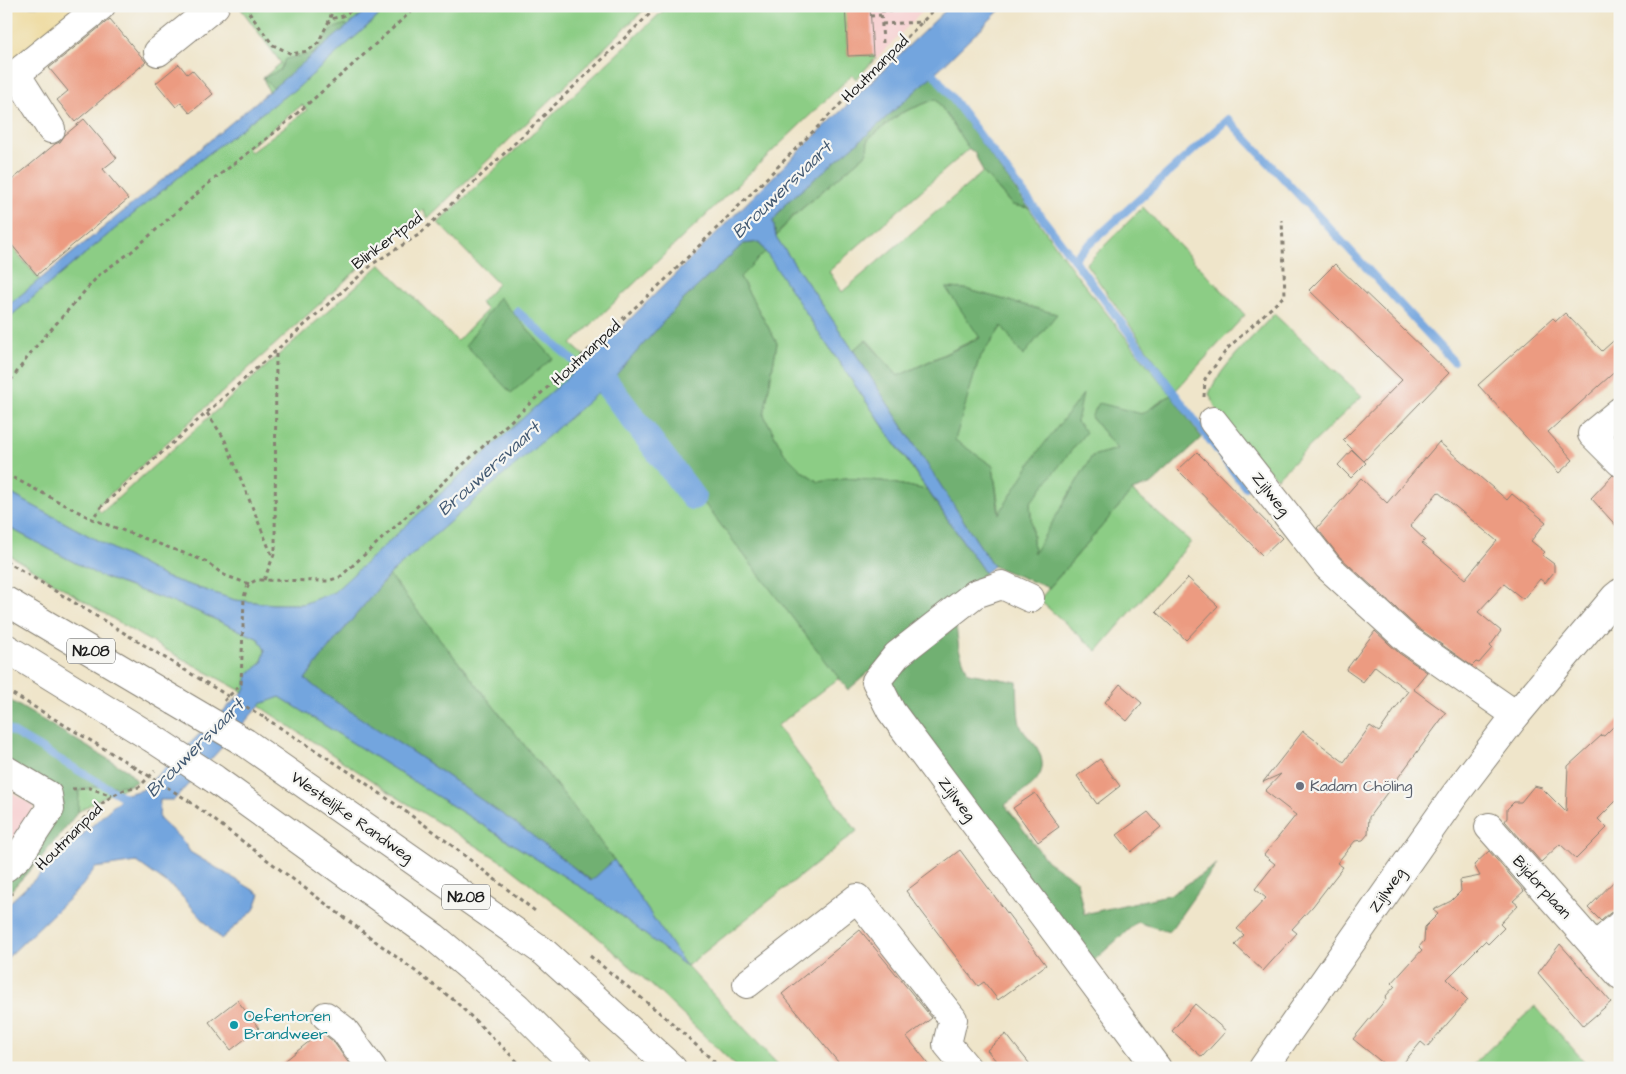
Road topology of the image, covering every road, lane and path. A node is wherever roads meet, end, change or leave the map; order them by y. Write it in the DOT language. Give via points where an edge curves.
graph roads {
  1 [pos="102,6"];
  2 [pos="215,6"];
  3 [pos="244,6"];
  4 [pos="333,6"];
  5 [pos="358,6"];
  6 [pos="417,6"];
  7 [pos="658,6"];
  8 [pos="938,6"];
  9 [pos="903,9"];
  10 [pos="881,15"];
  11 [pos="870,16"];
  12 [pos="330,19"];
  13 [pos="923,22"];
  14 [pos="882,24"];
  15 [pos="883,43"];
  16 [pos="158,52"];
  17 [pos="11,78"];
  18 [pos="51,129"];
  19 [pos="1282,220"];
  20 [pos="276,351"];
  21 [pos="6,387"];
  22 [pos="1620,411"];
  23 [pos="207,413"];
  24 [pos="1213,421"];
  25 [pos="1620,462"];
  26 [pos="6,474"];
  27 [pos="92,519"];
  28 [pos="275,552"];
  29 [pos="6,561"];
  30 [pos="264,580"];
  31 [pos="249,584"];
  32 [pos="1620,593"];
  33 [pos="1030,598"];
  34 [pos="6,601"];
  35 [pos="6,648"];
  36 [pos="242,651"];
  37 [pos="6,690"];
  38 [pos="1516,715"];
  39 [pos="265,718"];
  40 [pos="6,770"];
  41 [pos="139,787"];
  42 [pos="48,795"];
  43 [pos="112,796"];
  44 [pos="1489,828"];
  45 [pos="55,850"];
  46 [pos="12,877"];
  47 [pos="6,900"];
  48 [pos="1620,924"];
  49 [pos="1595,947"];
  50 [pos="1620,975"];
  51 [pos="747,984"];
  52 [pos="326,1016"];
  53 [pos="372,1068"];
  54 [pos="524,1068"];
  55 [pos="578,1068"];
  56 [pos="672,1068"];
  57 [pos="967,1068"];
  58 [pos="1156,1068"];
  59 [pos="1263,1068"];
  1 -- 17 [label="main road"];
  2 -- 16 [label="main road"];
  3 -- 12 [label="path" via="273,45 292,54 308,51 318,43"];
  4 -- 12 [label="path"];
  5 -- 12 [label="path" via="343,16"];
  6 -- 21 [label="path" via="286,123 100,274 32,351"];
  7 -- 20 [label="path, Blinkertpad" via="420,234 374,263"];
  8 -- 13 [label="path, Houtmanpad"];
  9 -- 10 [label="path" via="881,11"];
  10 -- 11 [label="path"];
  10 -- 14 [label="path"];
  13 -- 14 [label="path"];
  13 -- 30 [label="path, Houtmanpad" via="664,280 340,577 328,581"];
  14 -- 15 [label="path"];
  17 -- 18 [label="main road"];
  19 -- 24 [label="path" via="1285,295 1228,348 1205,379 1204,405"];
  20 -- 23 [label="path, Blinkertpad"];
  20 -- 28 [label="path"];
  22 -- 25 [label="main road" via="1592,434"];
  23 -- 27 [label="path, Blinkertpad"];
  23 -- 28 [label="path" via="224,438 271,552"];
  24 -- 38 [label="main road, Zijlweg" via="1328,567 1408,640"];
  26 -- 27 [label="path"];
  27 -- 31 [label="path" via="205,561 224,575"];
  28 -- 30 [label="path"];
  29 -- 39 [label="path, bridge"];
  30 -- 31 [label="path, Houtmanpad"];
  31 -- 36 [label="path" via="244,598"];
  32 -- 38 [label="main road, Zijlweg"];
  33 -- 58 [label="main road, Zijlweg" via="1002,585 975,594 897,655 876,681 891,711"];
  34 -- 56 [label="main road, Westelijke Randweg / N208, bridge" via="246,744 544,952"];
  35 -- 55 [label="main road, N208, bridge" via="213,778 434,937 517,1007"];
  37 -- 54 [label="path, bridge" via="189,801 455,1001"];
  38 -- 59 [label="main road, Zijlweg" via="1429,831"];
  40 -- 42 [label="main road"];
  41 -- 43 [label="path, Houtmanpad"];
  42 -- 43 [label="path" via="64,789 90,788"];
  42 -- 46 [label="main road, Houtmanpad" via="50,809 18,856"];
  43 -- 45 [label="path, Houtmanpad" via="88,814"];
  44 -- 49 [label="main road, Bijdorplaan"];
  46 -- 47 [label="path"];
  48 -- 49 [label="main road"];
  49 -- 50 [label="main road, Bijdorplaan"];
  51 -- 57 [label="main road" via="857,898 953,1019 947,1044"];
  52 -- 53 [label="main road" via="344,1030"];
}
